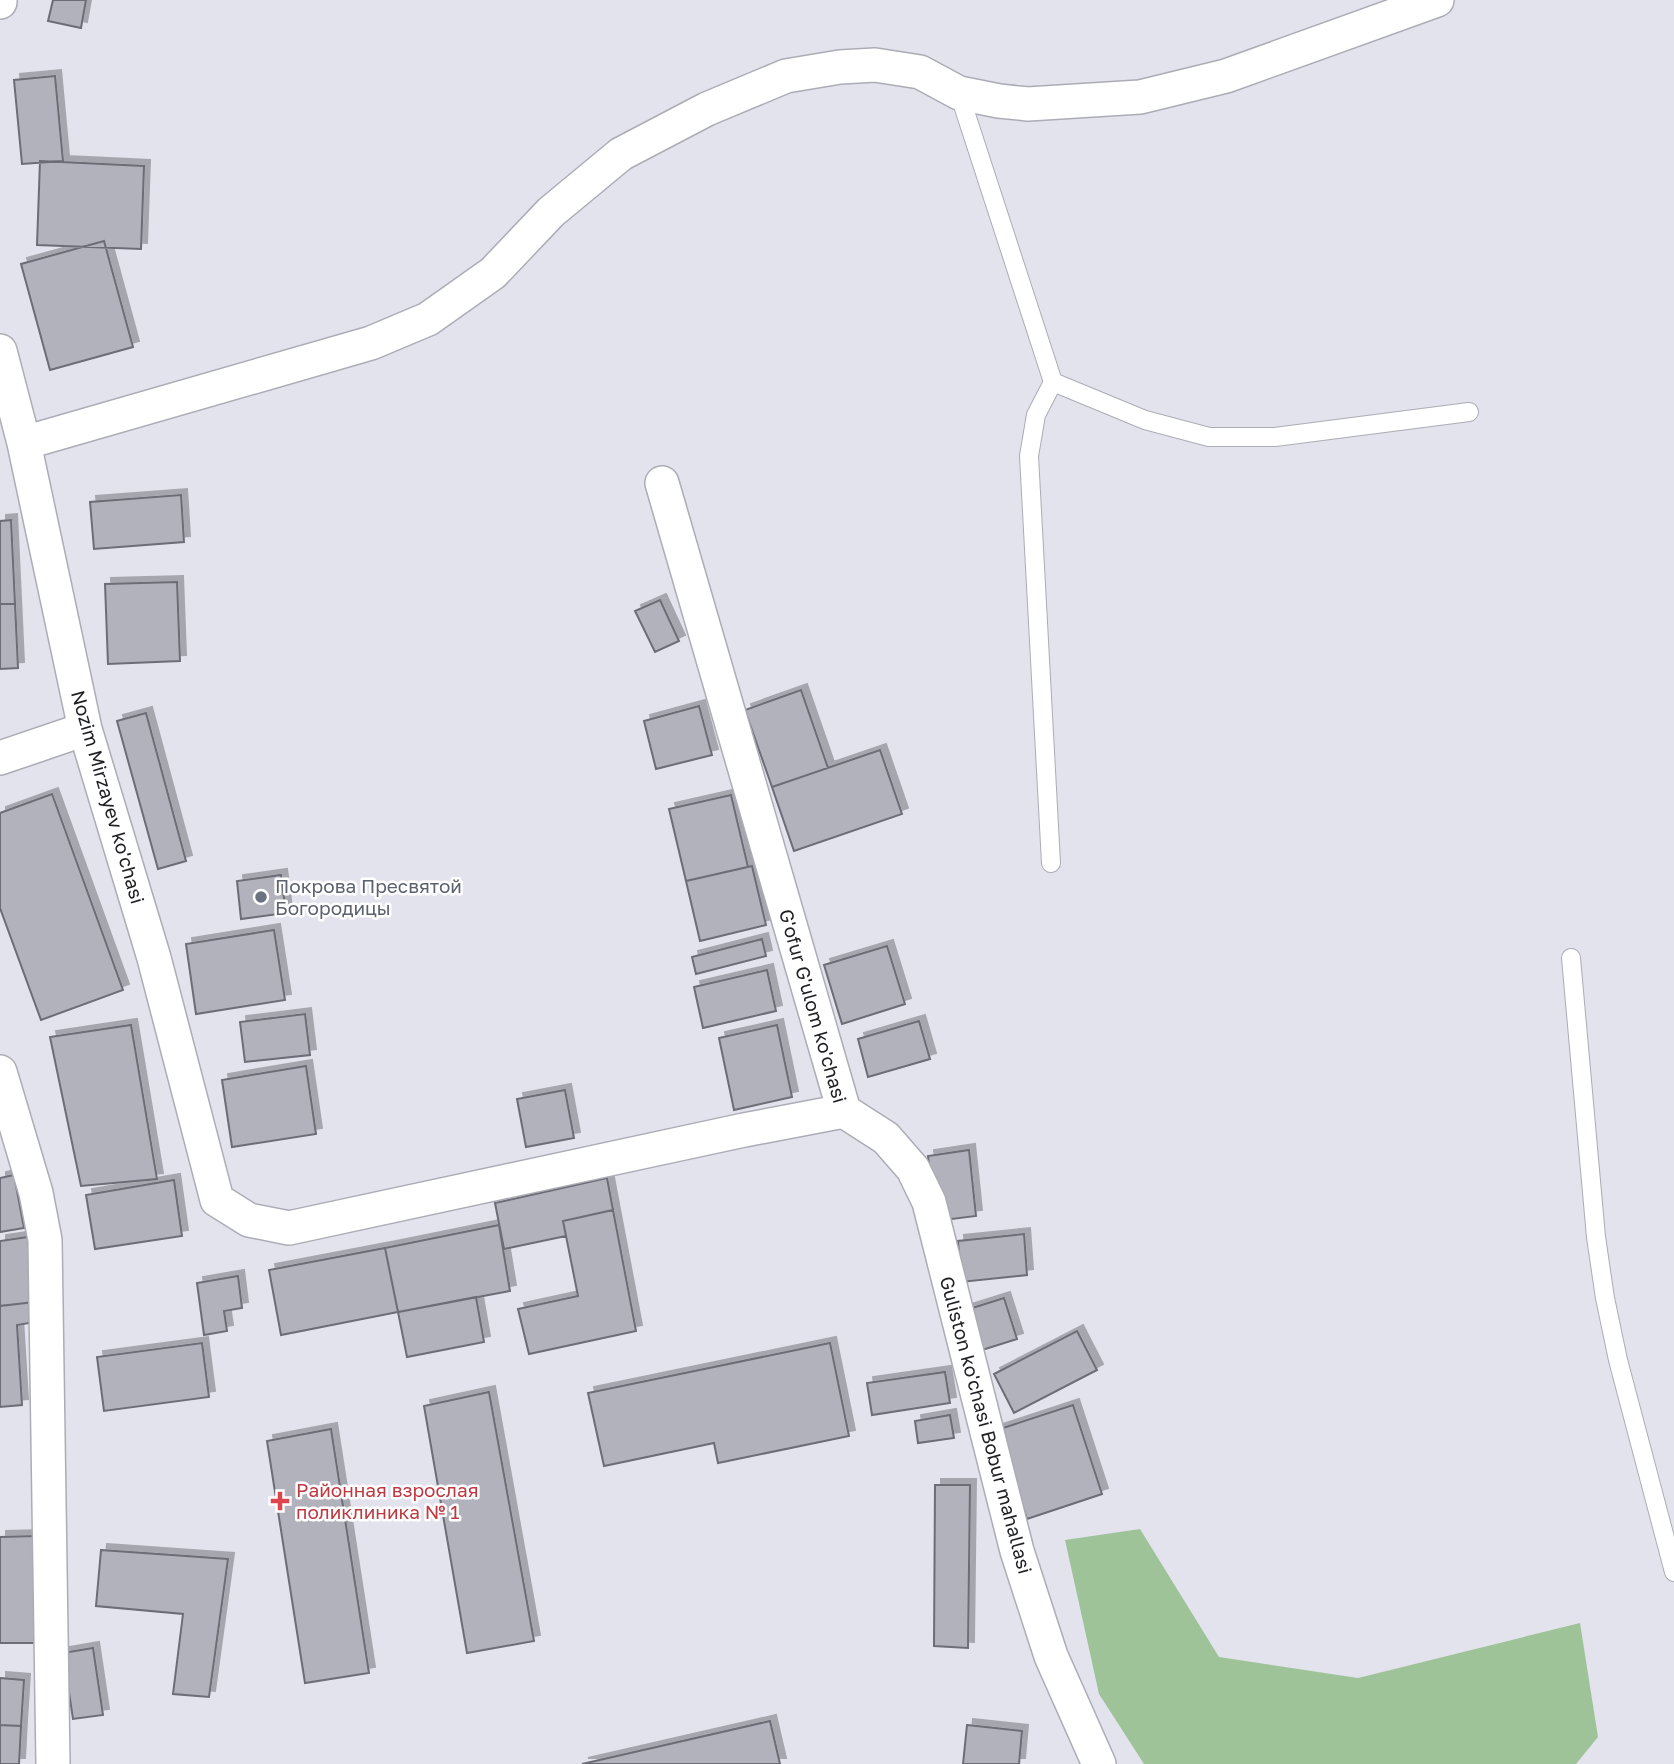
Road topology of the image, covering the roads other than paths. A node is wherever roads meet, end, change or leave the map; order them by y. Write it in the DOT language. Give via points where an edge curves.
graph roads {
  1 [pos="1437,0"];
  2 [pos="959,93"];
  3 [pos="0,351"];
  4 [pos="1054,382"];
  5 [pos="1469,412"];
  6 [pos="24,443"];
  7 [pos="662,483"];
  8 [pos="85,729"];
  9 [pos="0,758"];
  10 [pos="1051,863"];
  11 [pos="1571,958"];
  12 [pos="0,1072"];
  13 [pos="844,1111"];
  14 [pos="217,1200"];
  15 [pos="1674,1572"];
  16 [pos="53,1764"];
  17 [pos="1099,1764"];
  1 -- 2 [label="street" via="1226,76 1140,97 1028,104"];
  2 -- 4 [label="lane"];
  2 -- 6 [label="street" via="920,72 874,65 786,76 707,109 621,153 551,212 493,273 428,319 371,344"];
  3 -- 6 [label="street, Nozim Mirzayev ko'chasi"];
  4 -- 5 [label="lane" via="1145,420 1209,437 1275,437"];
  4 -- 10 [label="lane" via="1036,415 1029,456"];
  6 -- 8 [label="street, Nozim Mirzayev ko'chasi"];
  7 -- 13 [label="street, G'ofur G'ulom ko'chasi"];
  8 -- 9 [label="street"];
  8 -- 14 [label="street, Nozim Mirzayev ko'chasi" via="154,958"];
  11 -- 15 [label="lane" via="1605,1298"];
  12 -- 16 [label="street" via="45,1240"];
  13 -- 14 [label="street, G'ofur G'ulom ko'chasi" via="289,1228 249,1220"];
  13 -- 17 [label="street, Guliston ko'chasi Bobur mahallasi" via="886,1139 913,1169 929,1202 1017,1551 1051,1656"];
}
